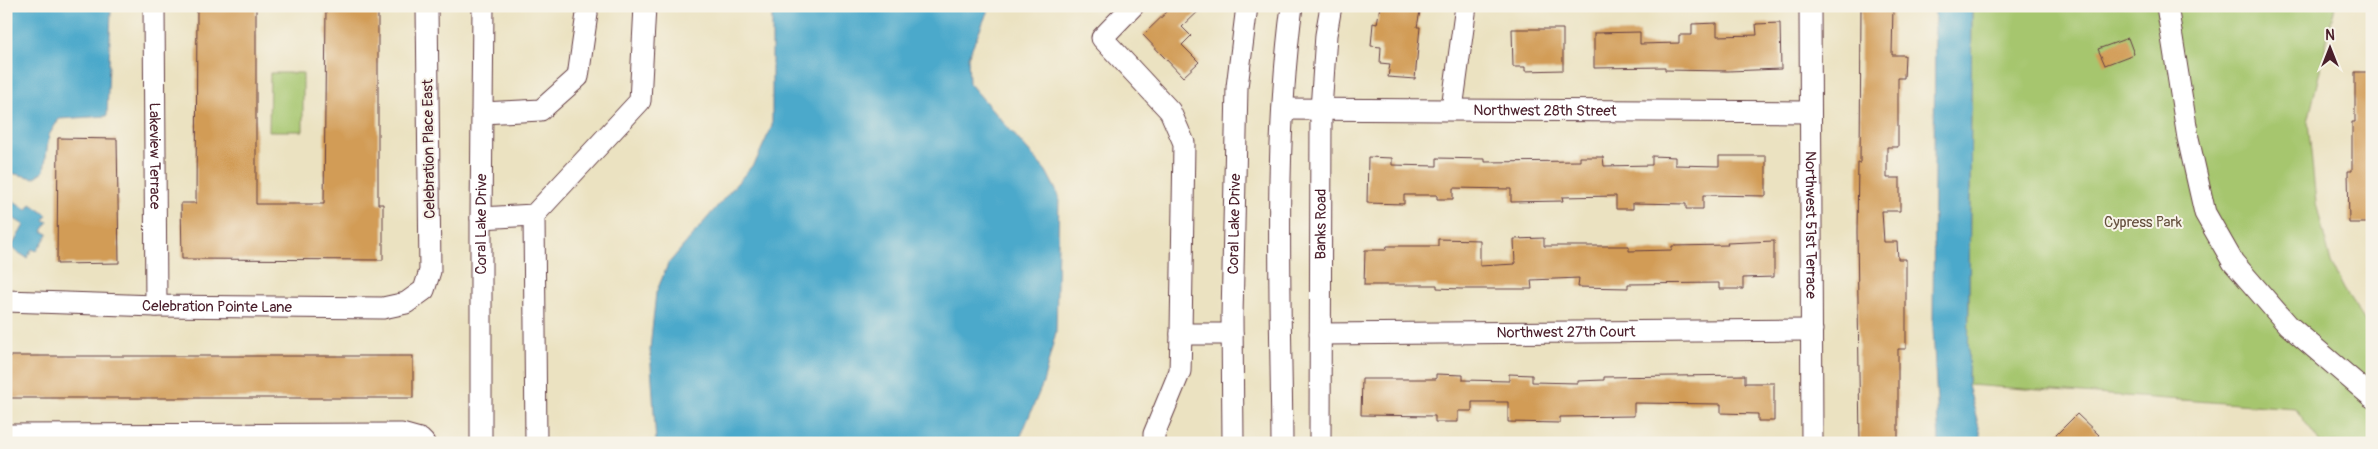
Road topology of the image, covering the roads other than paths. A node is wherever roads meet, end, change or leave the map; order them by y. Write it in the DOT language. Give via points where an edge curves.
graph roads {
  1 [pos="154,6"];
  2 [pos="427,6"];
  3 [pos="483,6"];
  4 [pos="586,6"];
  5 [pos="645,6"];
  6 [pos="1133,6"];
  7 [pos="1247,6"];
  8 [pos="1292,6"];
  9 [pos="1331,6"];
  10 [pos="1466,6"];
  11 [pos="1810,6"];
  12 [pos="2167,6"];
  13 [pos="1283,109"];
  14 [pos="1452,109"];
  15 [pos="1321,110"];
  16 [pos="482,112"];
  17 [pos="1809,112"];
  18 [pos="534,215"];
  19 [pos="481,218"];
  20 [pos="424,290"];
  21 [pos="6,301"];
  22 [pos="156,306"];
  23 [pos="1812,330"];
  24 [pos="1181,334"];
  25 [pos="1232,334"];
  26 [pos="1320,334"];
  27 [pos="2372,397"];
  28 [pos="6,435"];
  29 [pos="422,441"];
  30 [pos="481,443"];
  31 [pos="536,443"];
  32 [pos="1154,443"];
  33 [pos="1233,443"];
  34 [pos="1282,443"];
  35 [pos="1320,443"];
  36 [pos="1812,443"];
  1 -- 22 [label="street, Lakeview Terrace"];
  2 -- 20 [label="street, Celebration Place East" via="430,270"];
  3 -- 16 [label="street, Coral Lake Drive"];
  4 -- 16 [label="street" via="578,77 541,110"];
  5 -- 18 [label="street" via="640,101"];
  6 -- 24 [label="street" via="1102,38 1170,111 1184,142"];
  7 -- 25 [label="street, Coral Lake Drive" via="1237,87"];
  8 -- 13 [label="street" via="1285,57"];
  9 -- 15 [label="street, Banks Road"];
  10 -- 14 [label="street"];
  11 -- 17 [label="street, Northwest 51st Terrace"];
  12 -- 27 [label="street" via="2188,138 2206,213 2232,262 2288,326"];
  13 -- 15 [label="street, Northwest 28th Street"];
  13 -- 34 [label="street"];
  14 -- 15 [label="street, Northwest 28th Street"];
  14 -- 17 [label="street, Northwest 28th Street"];
  15 -- 26 [label="street, Banks Road"];
  16 -- 19 [label="street, Coral Lake Drive"];
  17 -- 23 [label="street, Northwest 51st Terrace"];
  18 -- 19 [label="street"];
  18 -- 31 [label="street"];
  19 -- 30 [label="street, Coral Lake Drive"];
  20 -- 22 [label="street, Celebration Pointe Lane" via="406,303 384,308"];
  21 -- 22 [label="street, Celebration Pointe Lane"];
  23 -- 26 [label="street, Northwest 27th Court"];
  23 -- 36 [label="street, Northwest 51st Terrace"];
  24 -- 25 [label="street"];
  24 -- 32 [label="street" via="1180,371 1154,434"];
  25 -- 33 [label="street, Coral Lake Drive"];
  26 -- 35 [label="street, Banks Road"];
  28 -- 29 [label="street" via="402,434"];
}
